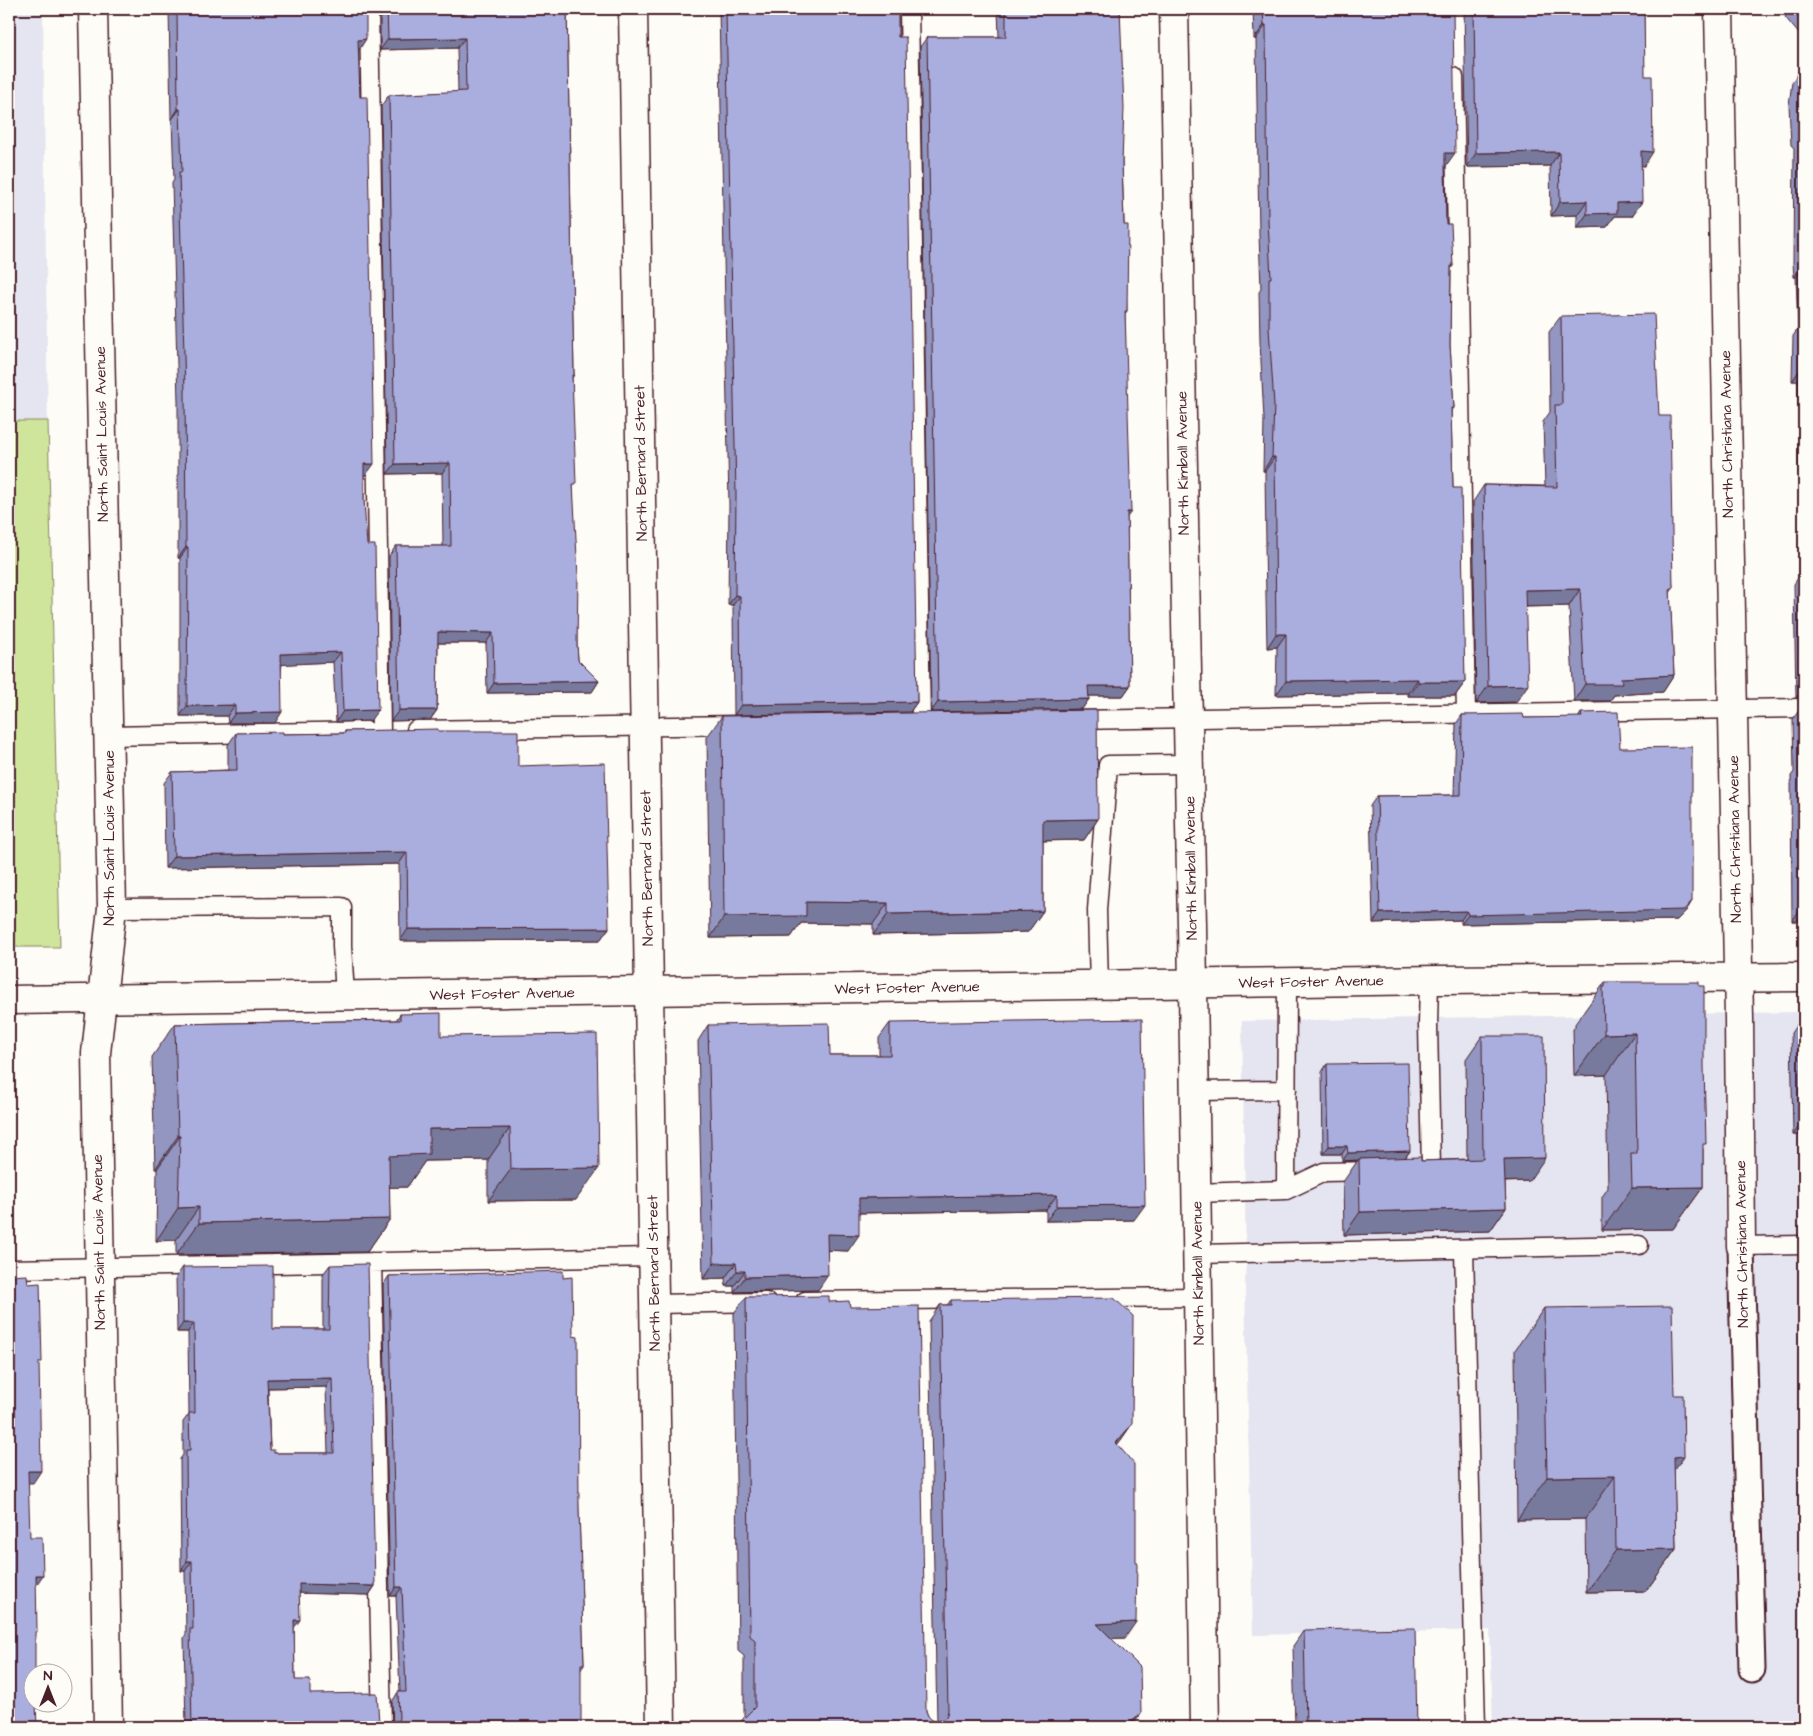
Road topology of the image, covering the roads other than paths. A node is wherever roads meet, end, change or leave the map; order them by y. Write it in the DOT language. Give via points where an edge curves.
graph roads {
  1 [pos="93,9"];
  2 [pos="370,9"];
  3 [pos="633,9"];
  4 [pos="909,9"];
  5 [pos="1174,9"];
  6 [pos="1719,9"];
  7 [pos="1454,58"];
  8 [pos="1804,708"];
  9 [pos="1733,709"];
  10 [pos="1466,714"];
  11 [pos="1188,718"];
  12 [pos="1061,720"];
  13 [pos="921,722"];
  14 [pos="941,722"];
  15 [pos="902,723"];
  16 [pos="756,725"];
  17 [pos="645,727"];
  18 [pos="381,731"];
  19 [pos="108,736"];
  20 [pos="1189,764"];
  21 [pos="112,908"];
  22 [pos="1804,977"];
  23 [pos="1738,978"];
  24 [pos="1429,981"];
  25 [pos="1287,983"];
  26 [pos="1193,984"];
  27 [pos="1099,986"];
  28 [pos="650,992"];
  29 [pos="345,996"];
  30 [pos="102,999"];
  31 [pos="9,1000"];
  32 [pos="1287,1090"];
  33 [pos="1195,1092"];
  34 [pos="1286,1190"];
  35 [pos="1196,1193"];
  36 [pos="1639,1245"];
  37 [pos="1804,1245"];
  38 [pos="1741,1246"];
  39 [pos="1464,1250"];
  40 [pos="1197,1254"];
  41 [pos="654,1257"];
  42 [pos="372,1262"];
  43 [pos="100,1267"];
  44 [pos="9,1269"];
  45 [pos="1198,1297"];
  46 [pos="918,1299"];
  47 [pos="654,1304"];
  48 [pos="918,1319"];
  49 [pos="1752,1669"];
  50 [pos="108,1727"];
  51 [pos="382,1727"];
  52 [pos="661,1727"];
  53 [pos="1205,1727"];
  54 [pos="1476,1727"];
  1 -- 19 [label="street, North Saint Louis Avenue"];
  2 -- 18 [label="lane"];
  3 -- 17 [label="street, North Bernard Street"];
  4 -- 13 [label="lane"];
  5 -- 11 [label="street, North Kimball Avenue"];
  6 -- 9 [label="street, North Christiana Avenue"];
  7 -- 10 [label="lane"];
  8 -- 9 [label="lane"];
  9 -- 10 [label="lane"];
  9 -- 23 [label="street, North Christiana Avenue"];
  10 -- 11 [label="lane"];
  11 -- 12 [label="lane"];
  11 -- 20 [label="street, North Kimball Avenue"];
  13 -- 14 [label="lane"];
  13 -- 15 [label="lane"];
  16 -- 17 [label="lane"];
  17 -- 18 [label="lane"];
  17 -- 28 [label="street, North Bernard Street"];
  18 -- 19 [label="lane"];
  19 -- 21 [label="street, North Saint Louis Avenue"];
  20 -- 26 [label="street, North Kimball Avenue"];
  20 -- 27 [label="lane" via="1108,766 1097,910"];
  21 -- 29 [label="lane" via="342,907"];
  21 -- 30 [label="street, North Saint Louis Avenue"];
  22 -- 23 [label="street, West Foster Avenue"];
  23 -- 24 [label="street, West Foster Avenue"];
  23 -- 38 [label="street, North Christiana Avenue"];
  24 -- 25 [label="street, West Foster Avenue"];
  24 -- 34 [label="lane" via="1432,1169 1324,1172"];
  25 -- 26 [label="street, West Foster Avenue"];
  25 -- 32 [label="lane"];
  26 -- 27 [label="street, West Foster Avenue"];
  26 -- 33 [label="street, North Kimball Avenue"];
  27 -- 28 [label="street, West Foster Avenue"];
  28 -- 29 [label="street, West Foster Avenue"];
  28 -- 41 [label="street, North Bernard Street"];
  29 -- 30 [label="street, West Foster Avenue"];
  30 -- 31 [label="street, West Foster Avenue"];
  30 -- 43 [label="street, North Saint Louis Avenue" via="96,1053"];
  32 -- 33 [label="lane"];
  32 -- 34 [label="lane"];
  33 -- 35 [label="street, North Kimball Avenue"];
  34 -- 35 [label="lane"];
  35 -- 40 [label="street, North Kimball Avenue"];
  36 -- 39 [label="lane"];
  37 -- 38 [label="lane"];
  38 -- 49 [label="street, North Christiana Avenue"];
  39 -- 40 [label="lane"];
  39 -- 54 [label="lane"];
  40 -- 45 [label="street, North Kimball Avenue"];
  41 -- 42 [label="lane"];
  41 -- 47 [label="street, North Bernard Street"];
  42 -- 43 [label="lane"];
  42 -- 51 [label="lane"];
  43 -- 44 [label="lane"];
  43 -- 50 [label="street, North Saint Louis Avenue"];
  45 -- 46 [label="lane"];
  45 -- 53 [label="street, North Kimball Avenue"];
  46 -- 47 [label="lane"];
  46 -- 48 [label="lane"];
  47 -- 52 [label="street, North Bernard Street"];
}
